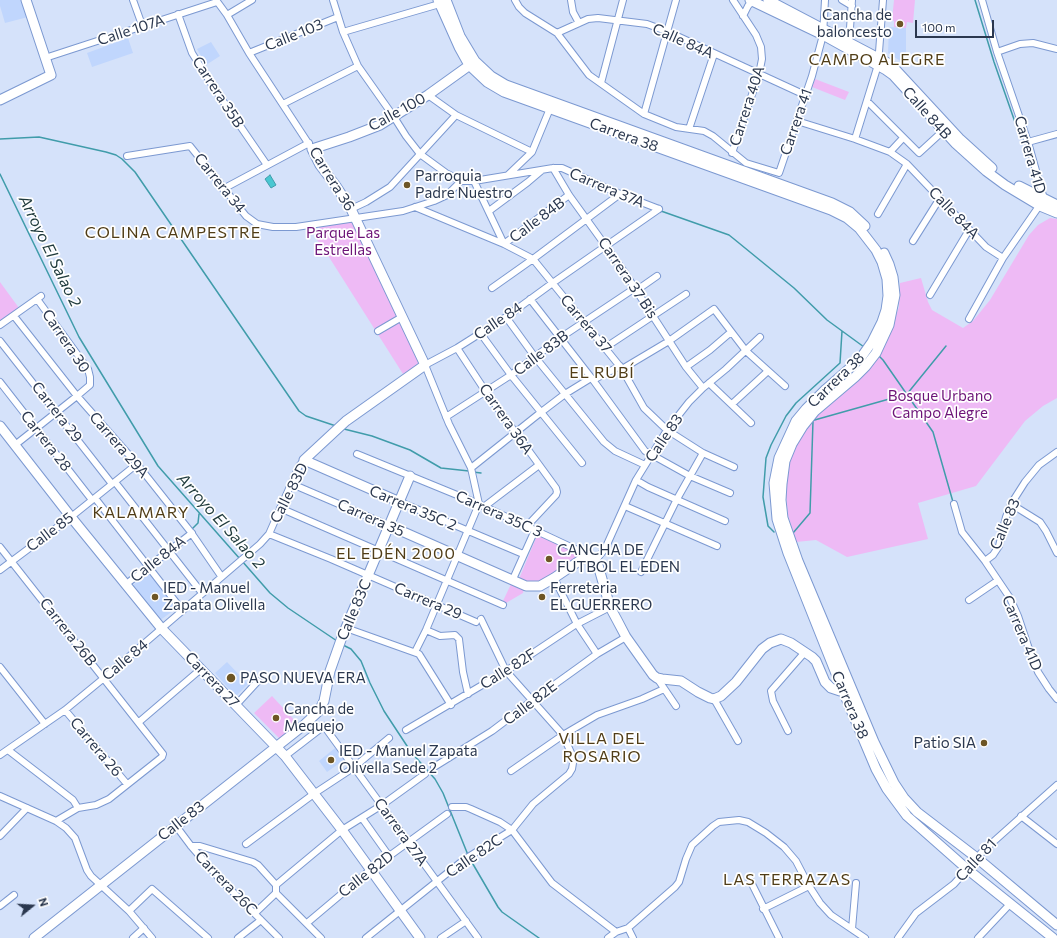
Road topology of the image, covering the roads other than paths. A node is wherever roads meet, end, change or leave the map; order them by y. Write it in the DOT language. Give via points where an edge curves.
graph roads {
  1 [pos="26,0"];
  2 [pos="133,0"];
  3 [pos="252,0"];
  4 [pos="333,0"];
  5 [pos="515,0"];
  6 [pos="571,0"];
  7 [pos="624,0"];
  8 [pos="676,0"];
  9 [pos="733,0"];
  10 [pos="752,0"];
  11 [pos="768,0"];
  12 [pos="825,0"];
  13 [pos="842,0"];
  14 [pos="883,0"];
  15 [pos="982,0"];
  16 [pos="216,1"];
  17 [pos="442,1"];
  18 [pos="852,3"];
  19 [pos="178,14"];
  20 [pos="227,15"];
  21 [pos="743,16"];
  22 [pos="338,17"];
  23 [pos="617,21"];
  24 [pos="579,23"];
  25 [pos="142,26"];
  26 [pos="666,31"];
  27 [pos="343,32"];
  28 [pos="823,32"];
  29 [pos="557,33"];
  30 [pos="849,42"];
  31 [pos="1057,49"];
  32 [pos="997,52"];
  33 [pos="249,54"];
  34 [pos="714,54"];
  35 [pos="45,58"];
  36 [pos="878,61"];
  37 [pos="472,63"];
  38 [pos="358,66"];
  39 [pos="759,74"];
  40 [pos="601,83"];
  41 [pos="428,95"];
  42 [pos="805,95"];
  43 [pos="0,100"];
  44 [pos="867,101"];
  45 [pos="283,104"];
  46 [pos="551,105"];
  47 [pos="644,114"];
  48 [pos="456,115"];
  49 [pos="394,117"];
  50 [pos="797,121"];
  51 [pos="689,129"];
  52 [pos="943,131"];
  53 [pos="1057,134"];
  54 [pos="903,138"];
  55 [pos="855,139"];
  56 [pos="1028,142"];
  57 [pos="311,146"];
  58 [pos="532,152"];
  59 [pos="732,152"];
  60 [pos="890,152"];
  61 [pos="420,154"];
  62 [pos="127,156"];
  63 [pos="907,164"];
  64 [pos="267,165"];
  65 [pos="744,166"];
  66 [pos="553,168"];
  67 [pos="542,170"];
  68 [pos="508,176"];
  69 [pos="461,181"];
  70 [pos="474,181"];
  71 [pos="223,189"];
  72 [pos="620,194"];
  73 [pos="569,195"];
  74 [pos="940,198"];
  75 [pos="1042,202"];
  76 [pos="1057,205"];
  77 [pos="415,207"];
  78 [pos="351,209"];
  79 [pos="659,209"];
  80 [pos="489,211"];
  81 [pos="1057,213"];
  82 [pos="878,214"];
  83 [pos="356,218"];
  84 [pos="586,219"];
  85 [pos="969,230"];
  86 [pos="913,241"];
  87 [pos="504,244"];
  88 [pos="606,246"];
  89 [pos="1003,258"];
  90 [pos="533,259"];
  91 [pos="657,276"];
  92 [pos="552,283"];
  93 [pos="492,288"];
  94 [pos="636,289"];
  95 [pos="686,294"];
  96 [pos="930,295"];
  97 [pos="530,299"];
  98 [pos="653,315"];
  99 [pos="14,316"];
  100 [pos="402,317"];
  101 [pos="506,317"];
  102 [pos="969,319"];
  103 [pos="584,322"];
  104 [pos="0,325"];
  105 [pos="378,331"];
  106 [pos="731,332"];
  107 [pos="481,334"];
  108 [pos="760,337"];
  109 [pos="560,338"];
  110 [pos="0,341"];
  111 [pos="669,341"];
  112 [pos="606,347"];
  113 [pos="457,348"];
  114 [pos="746,351"];
  115 [pos="535,357"];
  116 [pos="425,365"];
  117 [pos="686,367"];
  118 [pos="621,368"];
  119 [pos="768,371"];
  120 [pos="511,375"];
  121 [pos="592,379"];
  122 [pos="0,382"];
  123 [pos="709,383"];
  124 [pos="785,386"];
  125 [pos="703,388"];
  126 [pos="486,392"];
  127 [pos="565,394"];
  128 [pos="77,396"];
  129 [pos="732,404"];
  130 [pos="57,412"];
  131 [pos="540,413"];
  132 [pos="446,417"];
  133 [pos="751,423"];
  134 [pos="0,426"];
  135 [pos="339,426"];
  136 [pos="36,428"];
  137 [pos="667,430"];
  138 [pos="515,432"];
  139 [pos="16,445"];
  140 [pos="1057,452"];
  141 [pos="703,453"];
  142 [pos="357,454"];
  143 [pos="651,455"];
  144 [pos="304,460"];
  145 [pos="582,463"];
  146 [pos="137,464"];
  147 [pos="539,465"];
  148 [pos="645,465"];
  149 [pos="734,467"];
  150 [pos="472,471"];
  151 [pos="410,476"];
  152 [pos="690,476"];
  153 [pos="636,480"];
  154 [pos="114,483"];
  155 [pos="292,484"];
  156 [pos="730,493"];
  157 [pos="94,499"];
  158 [pos="678,499"];
  159 [pos="400,502"];
  160 [pos="954,504"];
  161 [pos="1012,504"];
  162 [pos="482,505"];
  163 [pos="625,506"];
  164 [pos="280,508"];
  165 [pos="71,517"];
  166 [pos="725,521"];
  167 [pos="666,524"];
  168 [pos="390,526"];
  169 [pos="527,526"];
  170 [pos="535,530"];
  171 [pos="467,531"];
  172 [pos="192,533"];
  173 [pos="269,534"];
  174 [pos="1055,541"];
  175 [pos="717,546"];
  176 [pos="0,547"];
  177 [pos="169,552"];
  178 [pos="378,552"];
  179 [pos="1057,553"];
  180 [pos="523,554"];
  181 [pos="457,556"];
  182 [pos="244,558"];
  183 [pos="592,558"];
  184 [pos="11,561"];
  185 [pos="984,561"];
  186 [pos="149,567"];
  187 [pos="0,570"];
  188 [pos="641,572"];
  189 [pos="221,576"];
  190 [pos="368,576"];
  191 [pos="554,578"];
  192 [pos="513,579"];
  193 [pos="997,580"];
  194 [pos="446,581"];
  195 [pos="125,585"];
  196 [pos="540,586"];
  197 [pos="202,593"];
  198 [pos="969,600"];
  199 [pos="436,605"];
  200 [pos="503,605"];
  201 [pos="610,607"];
  202 [pos="182,610"];
  203 [pos="577,624"];
  204 [pos="346,628"];
  205 [pos="162,629"];
  206 [pos="426,630"];
  207 [pos="626,637"];
  208 [pos="415,652"];
  209 [pos="804,652"];
  210 [pos="597,654"];
  211 [pos="0,667"];
  212 [pos="201,669"];
  213 [pos="506,671"];
  214 [pos="104,678"];
  215 [pos="657,678"];
  216 [pos="258,681"];
  217 [pos="664,689"];
  218 [pos="848,689"];
  219 [pos="468,694"];
  220 [pos="714,699"];
  221 [pos="1057,699"];
  222 [pos="533,700"];
  223 [pos="324,701"];
  224 [pos="236,705"];
  225 [pos="451,705"];
  226 [pos="676,706"];
  227 [pos="65,710"];
  228 [pos="139,722"];
  229 [pos="45,724"];
  230 [pos="406,730"];
  231 [pos="788,732"];
  232 [pos="563,735"];
  233 [pos="389,738"];
  234 [pos="738,741"];
  235 [pos="276,747"];
  236 [pos="8,750"];
  237 [pos="0,755"];
  238 [pos="285,756"];
  239 [pos="572,766"];
  240 [pos="434,767"];
  241 [pos="353,768"];
  242 [pos="511,771"];
  243 [pos="425,774"];
  244 [pos="126,784"];
  245 [pos="1057,784"];
  246 [pos="315,793"];
  247 [pos="0,796"];
  248 [pos="382,805"];
  249 [pos="452,807"];
  250 [pos="27,808"];
  251 [pos="78,808"];
  252 [pos="447,814"];
  253 [pos="1021,816"];
  254 [pos="362,818"];
  255 [pos="56,821"];
  256 [pos="176,826"];
  257 [pos="342,830"];
  258 [pos="512,830"];
  259 [pos="0,836"];
  260 [pos="409,842"];
  261 [pos="246,844"];
  262 [pos="1057,844"];
  263 [pos="191,846"];
  264 [pos="389,856"];
  265 [pos="977,858"];
  266 [pos="967,869"];
  267 [pos="370,870"];
  268 [pos="749,878"];
  269 [pos="437,882"];
  270 [pos="856,884"];
  271 [pos="101,885"];
  272 [pos="276,885"];
  273 [pos="809,886"];
  274 [pos="276,893"];
  275 [pos="14,895"];
  276 [pos="1010,904"];
  277 [pos="0,906"];
  278 [pos="763,909"];
  279 [pos="400,910"];
  280 [pos="130,911"];
  281 [pos="255,913"];
  282 [pos="261,920"];
  283 [pos="466,921"];
  284 [pos="307,923"];
  285 [pos="1057,925"];
  286 [pos="144,928"];
  287 [pos="628,928"];
  288 [pos="852,929"];
  289 [pos="616,932"];
  290 [pos="1053,937"];
  291 [pos="34,938"];
  292 [pos="133,938"];
  293 [pos="152,938"];
  294 [pos="208,938"];
  295 [pos="238,938"];
  296 [pos="279,938"];
  297 [pos="321,938"];
  298 [pos="366,938"];
  299 [pos="420,938"];
  300 [pos="441,938"];
  301 [pos="478,938"];
  302 [pos="608,938"];
  303 [pos="633,938"];
  304 [pos="779,938"];
  305 [pos="865,938"];
  306 [pos="898,938"];
  307 [pos="978,938"];
  1 -- 35 [label="street"];
  2 -- 25 [label="street"];
  3 -- 20 [label="street"];
  4 -- 22 [label="street"];
  5 -- 29 [label="street" via="525,13"];
  6 -- 24 [label="street" via="573,12"];
  7 -- 23 [label="street"];
  8 -- 26 [label="street"];
  9 -- 21 [label="street, Carrera 40A"];
  10 -- 21 [label="street"];
  10 -- 28 [label="street, Calle 84B"];
  11 -- 28 [label="street, Calle 84B"];
  12 -- 28 [label="street, Carrera 41"];
  13 -- 18 [label="street"];
  14 -- 36 [label="street"];
  15 -- 32 [label="street, Carrera 41D"];
  16 -- 19 [label="street, Calle 107A"];
  16 -- 20 [label="street, Carrera 36"];
  17 -- 27 [label="street"];
  17 -- 37 [label="street, Carrera 38"];
  18 -- 30 [label="street"];
  19 -- 25 [label="street, Calle 107A"];
  19 -- 64 [label="street, Carrera 35B" via="192,53"];
  20 -- 33 [label="street, Carrera 36"];
  21 -- 39 [label="street, Carrera 40A" via="761,47"];
  22 -- 27 [label="street"];
  22 -- 33 [label="street, Calle 103"];
  23 -- 24 [label="street, Calle 84A" via="598,18"];
  23 -- 26 [label="street, Calle 84A" via="647,24"];
  23 -- 40 [label="street"];
  24 -- 29 [label="street, Calle 84A"];
  25 -- 35 [label="street, Calle 107A"];
  26 -- 34 [label="street, Calle 84A"];
  26 -- 47 [label="street"];
  27 -- 38 [label="street"];
  28 -- 30 [label="street, Calle 84B"];
  28 -- 36 [label="street, Calle 84B"];
  28 -- 42 [label="street, Carrera 41"];
  29 -- 40 [label="street" via="589,75"];
  30 -- 36 [label="street, Calle 84B"];
  31 -- 32 [label="street" via="1038,43 1020,44"];
  32 -- 56 [label="street, Carrera 41D"];
  33 -- 45 [label="street, Carrera 36"];
  34 -- 39 [label="street, Calle 84A"];
  34 -- 51 [label="street"];
  35 -- 43 [label="street" via="51,75"];
  36 -- 44 [label="street"];
  36 -- 52 [label="street, Calle 84B"];
  36 -- 75 [label="street, Calle 84B" via="896,70 959,138 990,167"];
  37 -- 41 [label="street, Calle 100"];
  37 -- 46 [label="street, Carrera 38" via="506,85"];
  38 -- 45 [label="street"];
  38 -- 49 [label="street"];
  39 -- 42 [label="street, Calle 84A"];
  39 -- 59 [label="street, Carrera 40A"];
  40 -- 47 [label="street"];
  41 -- 48 [label="street"];
  41 -- 49 [label="street, Calle 100"];
  42 -- 50 [label="street, Carrera 41"];
  44 -- 54 [label="street"];
  44 -- 55 [label="street"];
  45 -- 57 [label="street, Carrera 36"];
  46 -- 58 [label="street"];
  46 -- 65 [label="street, Carrera 38"];
  46 -- 218 [label="street, Carrera 38" via="831,210 859,228 876,250 887,279 888,296 882,322 860,359 826,389 796,421 779,458 774,483 777,519 783,539"];
  47 -- 51 [label="street" via="676,127"];
  48 -- 58 [label="street"];
  48 -- 61 [label="street"];
  49 -- 57 [label="street, Calle 100" via="349,137"];
  49 -- 61 [label="street"];
  50 -- 55 [label="street, Calle 84A"];
  50 -- 65 [label="street, Carrera 41" via="779,173"];
  51 -- 59 [label="street" via="704,131"];
  52 -- 54 [label="street" via="919,153"];
  52 -- 75 [label="street, Calle 84B" via="1005,186"];
  53 -- 56 [label="street"];
  54 -- 60 [label="street"];
  55 -- 60 [label="street, Calle 84A"];
  56 -- 75 [label="street, Carrera 41D"];
  57 -- 64 [label="street, Calle 100"];
  57 -- 78 [label="street, Carrera 36" via="320,165"];
  58 -- 68 [label="street"];
  59 -- 65 [label="street"];
  60 -- 63 [label="street, Calle 84A"];
  61 -- 69 [label="street" via="446,174"];
  61 -- 78 [label="street" via="390,187"];
  62 -- 71 [label="street, Carrera 34" via="190,146"];
  63 -- 74 [label="street, Calle 84A"];
  63 -- 82 [label="street"];
  64 -- 71 [label="street, Calle 100"];
  65 -- 218 [label="street, Carrera 38" via="850,212 862,222 883,250 893,277 895,295 889,325 876,353 855,377 815,411 803,426 785,461 782,484 783,518 789,537"];
  66 -- 67 [label="street, Carrera 37A"];
  66 -- 72 [label="street, Carrera 37A" via="562,168"];
  66 -- 73 [label="street, Carrera 37 Bis"];
  67 -- 68 [label="street, Carrera 37A"];
  67 -- 80 [label="street"];
  68 -- 70 [label="street"];
  69 -- 70 [label="street"];
  69 -- 77 [label="street" via="447,195"];
  70 -- 80 [label="street"];
  71 -- 83 [label="street, Carrera 34" via="250,220 267,227 286,228"];
  72 -- 79 [label="street, Carrera 37A"];
  72 -- 84 [label="street"];
  73 -- 84 [label="street, Carrera 37 Bis"];
  73 -- 87 [label="street, Calle 84B"];
  74 -- 85 [label="street, Calle 84A"];
  74 -- 86 [label="street"];
  75 -- 76 [label="street, Calle 84B"];
  75 -- 81 [label="street, Calle 84B"];
  75 -- 89 [label="street, Carrera 41D"];
  77 -- 83 [label="street"];
  77 -- 87 [label="street, Carrera 37"];
  78 -- 83 [label="street, Carrera 36"];
  79 -- 88 [label="street, Calle 84"];
  80 -- 87 [label="street"];
  83 -- 100 [label="street, Carrera 36"];
  84 -- 88 [label="street, Carrera 37 Bis"];
  84 -- 90 [label="street"];
  85 -- 89 [label="street, Calle 84A" via="986,247"];
  85 -- 96 [label="street"];
  87 -- 90 [label="street, Carrera 37"];
  88 -- 92 [label="street, Calle 84"];
  88 -- 94 [label="street, Carrera 37 Bis"];
  89 -- 102 [label="street, Carrera 41D"];
  90 -- 92 [label="street, Carrera 37"];
  90 -- 93 [label="street"];
  91 -- 94 [label="street, Calle 83B"];
  92 -- 97 [label="street, Calle 84"];
  92 -- 103 [label="street, Carrera 37"];
  94 -- 98 [label="street, Carrera 37 Bis"];
  94 -- 103 [label="street, Calle 83B"];
  95 -- 98 [label="street"];
  97 -- 101 [label="street, Calle 84"];
  97 -- 109 [label="street"];
  98 -- 111 [label="street, Carrera 37 Bis"];
  98 -- 112 [label="street"];
  99 -- 104 [label="street"];
  99 -- 128 [label="street, Carrera 29A"];
  99 -- 128 [label="street, Carrera 30" via="39,297 88,369 90,385"];
  100 -- 105 [label="street"];
  100 -- 116 [label="street, Carrera 36"];
  101 -- 107 [label="street, Calle 84"];
  101 -- 115 [label="street"];
  103 -- 109 [label="street, Calle 83B"];
  103 -- 112 [label="street, Carrera 37"];
  106 -- 111 [label="street" via="714,309"];
  106 -- 114 [label="street"];
  106 -- 117 [label="street"];
  107 -- 113 [label="street, Calle 84"];
  107 -- 120 [label="street"];
  108 -- 114 [label="street, Calle 83"];
  109 -- 115 [label="street, Calle 83B"];
  109 -- 121 [label="street"];
  110 -- 130 [label="street, Carrera 29"];
  111 -- 117 [label="street, Carrera 37 Bis"];
  111 -- 118 [label="street"];
  112 -- 118 [label="street, Carrera 37"];
  113 -- 116 [label="street, Calle 84"];
  113 -- 126 [label="street, Carrera 36A"];
  114 -- 119 [label="street"];
  114 -- 123 [label="street, Calle 83"];
  115 -- 120 [label="street, Calle 83B"];
  115 -- 127 [label="street"];
  116 -- 132 [label="street, Carrera 36"];
  116 -- 135 [label="street, Calle 84"];
  117 -- 125 [label="street, Carrera 37 Bis"];
  118 -- 121 [label="street"];
  118 -- 137 [label="street, Carrera 37" via="644,408"];
  119 -- 124 [label="street"];
  119 -- 129 [label="street"];
  120 -- 126 [label="street, Calle 83B"];
  120 -- 131 [label="street"];
  121 -- 127 [label="street"];
  121 -- 143 [label="street" via="634,437"];
  122 -- 136 [label="street, Carrera 28"];
  123 -- 125 [label="street, Calle 83"];
  123 -- 129 [label="street"];
  125 -- 137 [label="street, Calle 83"];
  126 -- 132 [label="street, Calle 83B"];
  126 -- 138 [label="street, Carrera 36A"];
  127 -- 131 [label="street"];
  127 -- 148 [label="street" via="614,451"];
  128 -- 130 [label="street"];
  128 -- 146 [label="street, Carrera 29A"];
  129 -- 133 [label="street"];
  130 -- 136 [label="street"];
  130 -- 154 [label="street, Carrera 29"];
  131 -- 138 [label="street"];
  131 -- 145 [label="street"];
  132 -- 150 [label="street, Carrera 36"];
  134 -- 139 [label="street, Carrera 27"];
  135 -- 144 [label="street, Calle 83D"];
  136 -- 139 [label="street"];
  136 -- 157 [label="street, Carrera 28"];
  137 -- 141 [label="street, Carrera 37"];
  137 -- 143 [label="street, Calle 83"];
  138 -- 147 [label="street, Carrera 36A"];
  138 -- 150 [label="street"];
  139 -- 165 [label="street, Carrera 27"];
  140 -- 161 [label="street, Calle 83" via="1039,465"];
  141 -- 149 [label="street, Carrera 37"];
  141 -- 152 [label="street"];
  142 -- 151 [label="street, Carrera 35C 3"];
  143 -- 148 [label="street, Calle 83"];
  143 -- 152 [label="street"];
  144 -- 155 [label="street, Calle 83D"];
  144 -- 159 [label="street, Carrera 35C 2"];
  146 -- 154 [label="street, Calle 85"];
  146 -- 172 [label="street, Carrera 29A"];
  147 -- 162 [label="street"];
  147 -- 169 [label="street, Carrera 36A" via="557,492"];
  148 -- 153 [label="street, Calle 83"];
  150 -- 162 [label="street, Carrera 36"];
  151 -- 159 [label="street, Calle 83C"];
  151 -- 162 [label="street, Carrera 35C 3"];
  152 -- 156 [label="street"];
  152 -- 158 [label="street"];
  153 -- 158 [label="street"];
  153 -- 163 [label="street, Calle 83"];
  154 -- 157 [label="street, Calle 85"];
  154 -- 177 [label="street, Carrera 29"];
  155 -- 164 [label="street, Calle 83D"];
  155 -- 168 [label="street, Carrera 35"];
  157 -- 165 [label="street, Calle 85"];
  157 -- 186 [label="street, Carrera 28"];
  158 -- 166 [label="street"];
  158 -- 167 [label="street"];
  159 -- 168 [label="street, Calle 83C"];
  159 -- 171 [label="street, Carrera 35C 2"];
  160 -- 185 [label="street, Carrera 41D" via="962,532"];
  161 -- 174 [label="street" via="1040,522"];
  161 -- 185 [label="street, Calle 83" via="998,546 993,555"];
  162 -- 169 [label="street, Carrera 35C 3"];
  162 -- 171 [label="street"];
  163 -- 167 [label="street"];
  163 -- 183 [label="street, Calle 83" via="605,549"];
  164 -- 173 [label="street, Calle 83D"];
  164 -- 178 [label="street"];
  165 -- 184 [label="street, Calle 85"];
  165 -- 195 [label="street, Carrera 27"];
  167 -- 175 [label="street"];
  167 -- 188 [label="street"];
  168 -- 178 [label="street, Calle 83C"];
  168 -- 181 [label="street, Carrera 35"];
  169 -- 170 [label="street, Carrera 35C 3"];
  170 -- 180 [label="street"];
  170 -- 183 [label="street, Carrera 35C 3"];
  171 -- 180 [label="street, Carrera 35C 2"];
  171 -- 181 [label="street"];
  172 -- 177 [label="street, Calle 84A"];
  172 -- 189 [label="street, Carrera 29A"];
  173 -- 182 [label="street, Calle 83D"];
  173 -- 190 [label="street, Carrera 29"];
  174 -- 179 [label="street"];
  176 -- 184 [label="street, Carrera 26B"];
  177 -- 186 [label="street, Calle 84A"];
  177 -- 197 [label="street, Carrera 29"];
  178 -- 190 [label="street, Calle 83C"];
  178 -- 194 [label="street"];
  180 -- 192 [label="street"];
  181 -- 192 [label="street, Carrera 35"];
  181 -- 194 [label="street"];
  182 -- 189 [label="street, Calle 84"];
  183 -- 191 [label="street, Calle 83"];
  183 -- 201 [label="street" via="598,565"];
  184 -- 187 [label="street, Calle 85"];
  184 -- 214 [label="street, Carrera 26B"];
  185 -- 193 [label="street, Carrera 41D"];
  186 -- 195 [label="street, Calle 84A"];
  186 -- 202 [label="street, Carrera 28"];
  189 -- 197 [label="street, Calle 84"];
  190 -- 199 [label="street, Carrera 29"];
  190 -- 204 [label="street, Calle 83C"];
  191 -- 196 [label="street, Calle 83"];
  191 -- 203 [label="street"];
  192 -- 196 [label="street, Carrera 35" via="526,586"];
  193 -- 198 [label="street"];
  193 -- 221 [label="street, Carrera 41D" via="1013,604 1038,672"];
  194 -- 199 [label="street"];
  194 -- 200 [label="street"];
  195 -- 205 [label="street, Carrera 27"];
  197 -- 202 [label="street, Calle 84"];
  199 -- 206 [label="street"];
  199 -- 213 [label="street, Carrera 29" via="479,620"];
  201 -- 203 [label="street, Calle 82F"];
  201 -- 207 [label="street"];
  202 -- 205 [label="street, Calle 84"];
  203 -- 210 [label="street"];
  203 -- 213 [label="street, Calle 82F"];
  204 -- 208 [label="street"];
  204 -- 223 [label="street, Calle 83C" via="330,670"];
  205 -- 212 [label="street, Carrera 27"];
  205 -- 214 [label="street, Calle 84"];
  206 -- 208 [label="street"];
  206 -- 219 [label="street" via="440,636 455,635 459,639 462,672"];
  207 -- 210 [label="street, Calle 82E"];
  207 -- 215 [label="street" via="652,675"];
  208 -- 225 [label="street" via="422,656"];
  209 -- 218 [label="street" via="816,661 828,686 836,690"];
  209 -- 220 [label="street" via="781,639 770,643 762,649 736,682"];
  209 -- 231 [label="street" via="771,691"];
  210 -- 222 [label="street, Calle 82E"];
  211 -- 229 [label="street, Carrera 26"];
  212 -- 224 [label="street, Carrera 27"];
  212 -- 228 [label="street"];
  213 -- 219 [label="street, Calle 82F"];
  213 -- 222 [label="street, Carrera 29"];
  214 -- 227 [label="street, Calle 84"];
  214 -- 228 [label="street, Carrera 26B"];
  215 -- 217 [label="street"];
  215 -- 220 [label="street" via="681,680"];
  216 -- 224 [label="street"];
  217 -- 226 [label="street"];
  217 -- 232 [label="street" via="596,716"];
  218 -- 265 [label="street, Carrera 38" via="886,769 904,798 917,812"];
  218 -- 266 [label="street, Carrera 38" via="876,768 887,789 907,816"];
  219 -- 225 [label="street, Calle 82F"];
  220 -- 234 [label="street"];
  222 -- 232 [label="street, Carrera 29"];
  222 -- 240 [label="street, Calle 82E" via="492,731"];
  223 -- 235 [label="street, Calle 83" via="312,720"];
  224 -- 235 [label="street, Carrera 27"];
  225 -- 230 [label="street, Calle 82F"];
  227 -- 229 [label="street, Calle 84"];
  227 -- 244 [label="street, Carrera 26"];
  228 -- 244 [label="street, Carrera 26B" via="162,751 162,757"];
  229 -- 236 [label="street, Calle 84"];
  232 -- 239 [label="street, Carrera 29" via="572,755"];
  232 -- 242 [label="street"];
  233 -- 241 [label="street"];
  235 -- 238 [label="street, Carrera 27"];
  235 -- 256 [label="street, Calle 83"];
  236 -- 237 [label="street, Calle 84"];
  236 -- 251 [label="street" via="73,800"];
  238 -- 241 [label="street, Carrera 27A" via="324,726"];
  238 -- 246 [label="street, Carrera 27"];
  239 -- 258 [label="street, Calle 82C" via="569,774 534,804"];
  241 -- 246 [label="street"];
  241 -- 248 [label="street, Carrera 27A"];
  243 -- 248 [label="street"];
  244 -- 251 [label="street" via="104,802"];
  245 -- 253 [label="street, Calle 81"];
  246 -- 257 [label="street, Carrera 27"];
  246 -- 261 [label="street"];
  247 -- 250 [label="street"];
  248 -- 254 [label="street"];
  248 -- 260 [label="street, Carrera 27A"];
  249 -- 258 [label="street" via="466,807"];
  250 -- 255 [label="street"];
  250 -- 259 [label="street"];
  251 -- 255 [label="street"];
  252 -- 260 [label="street, Calle 82D"];
  253 -- 262 [label="street"];
  253 -- 265 [label="street, Calle 81"];
  254 -- 257 [label="street"];
  254 -- 264 [label="street"];
  255 -- 271 [label="street" via="75,838 87,870"];
  256 -- 263 [label="street, Carrera 26C"];
  256 -- 271 [label="street, Calle 83"];
  257 -- 267 [label="street, Carrera 27"];
  257 -- 272 [label="street"];
  258 -- 269 [label="street, Calle 82C" via="464,860"];
  258 -- 289 [label="street" via="552,883"];
  260 -- 264 [label="street, Calle 82D"];
  260 -- 269 [label="street, Carrera 27A"];
  263 -- 272 [label="street" via="200,846 253,862"];
  263 -- 281 [label="street, Carrera 26C"];
  264 -- 267 [label="street, Calle 82D"];
  265 -- 266 [label="street, Calle 81"];
  265 -- 285 [label="street, Carrera 38"];
  266 -- 276 [label="street, Carrera 38"];
  266 -- 306 [label="street, Calle 81" via="954,884 916,913"];
  267 -- 279 [label="street, Carrera 27"];
  267 -- 284 [label="street, Calle 82D"];
  268 -- 278 [label="street"];
  269 -- 279 [label="street, Calle 82C"];
  269 -- 283 [label="street, Carrera 27A"];
  270 -- 288 [label="street"];
  271 -- 280 [label="street"];
  271 -- 291 [label="street, Calle 83"];
  272 -- 274 [label="street"];
  273 -- 278 [label="street"];
  273 -- 287 [label="street" via="792,854 771,836 748,822 719,822 692,845 675,888"];
  273 -- 288 [label="street" via="820,904 831,915"];
  274 -- 281 [label="street"];
  274 -- 284 [label="street"];
  275 -- 277 [label="street"];
  276 -- 290 [label="street, Carrera 38"];
  276 -- 307 [label="street"];
  278 -- 304 [label="street"];
  279 -- 298 [label="street, Calle 82C"];
  279 -- 299 [label="street, Carrera 27"];
  280 -- 286 [label="street"];
  280 -- 294 [label="street" via="152,889"];
  281 -- 282 [label="street, Carrera 26C"];
  282 -- 295 [label="street"];
  282 -- 296 [label="street, Carrera 26C"];
  283 -- 300 [label="street"];
  283 -- 301 [label="street, Carrera 27A"];
  284 -- 297 [label="street"];
  285 -- 290 [label="street"];
  286 -- 292 [label="street"];
  286 -- 293 [label="street"];
  287 -- 289 [label="street"];
  287 -- 303 [label="street"];
  288 -- 305 [label="street"];
  289 -- 302 [label="street"];
}
